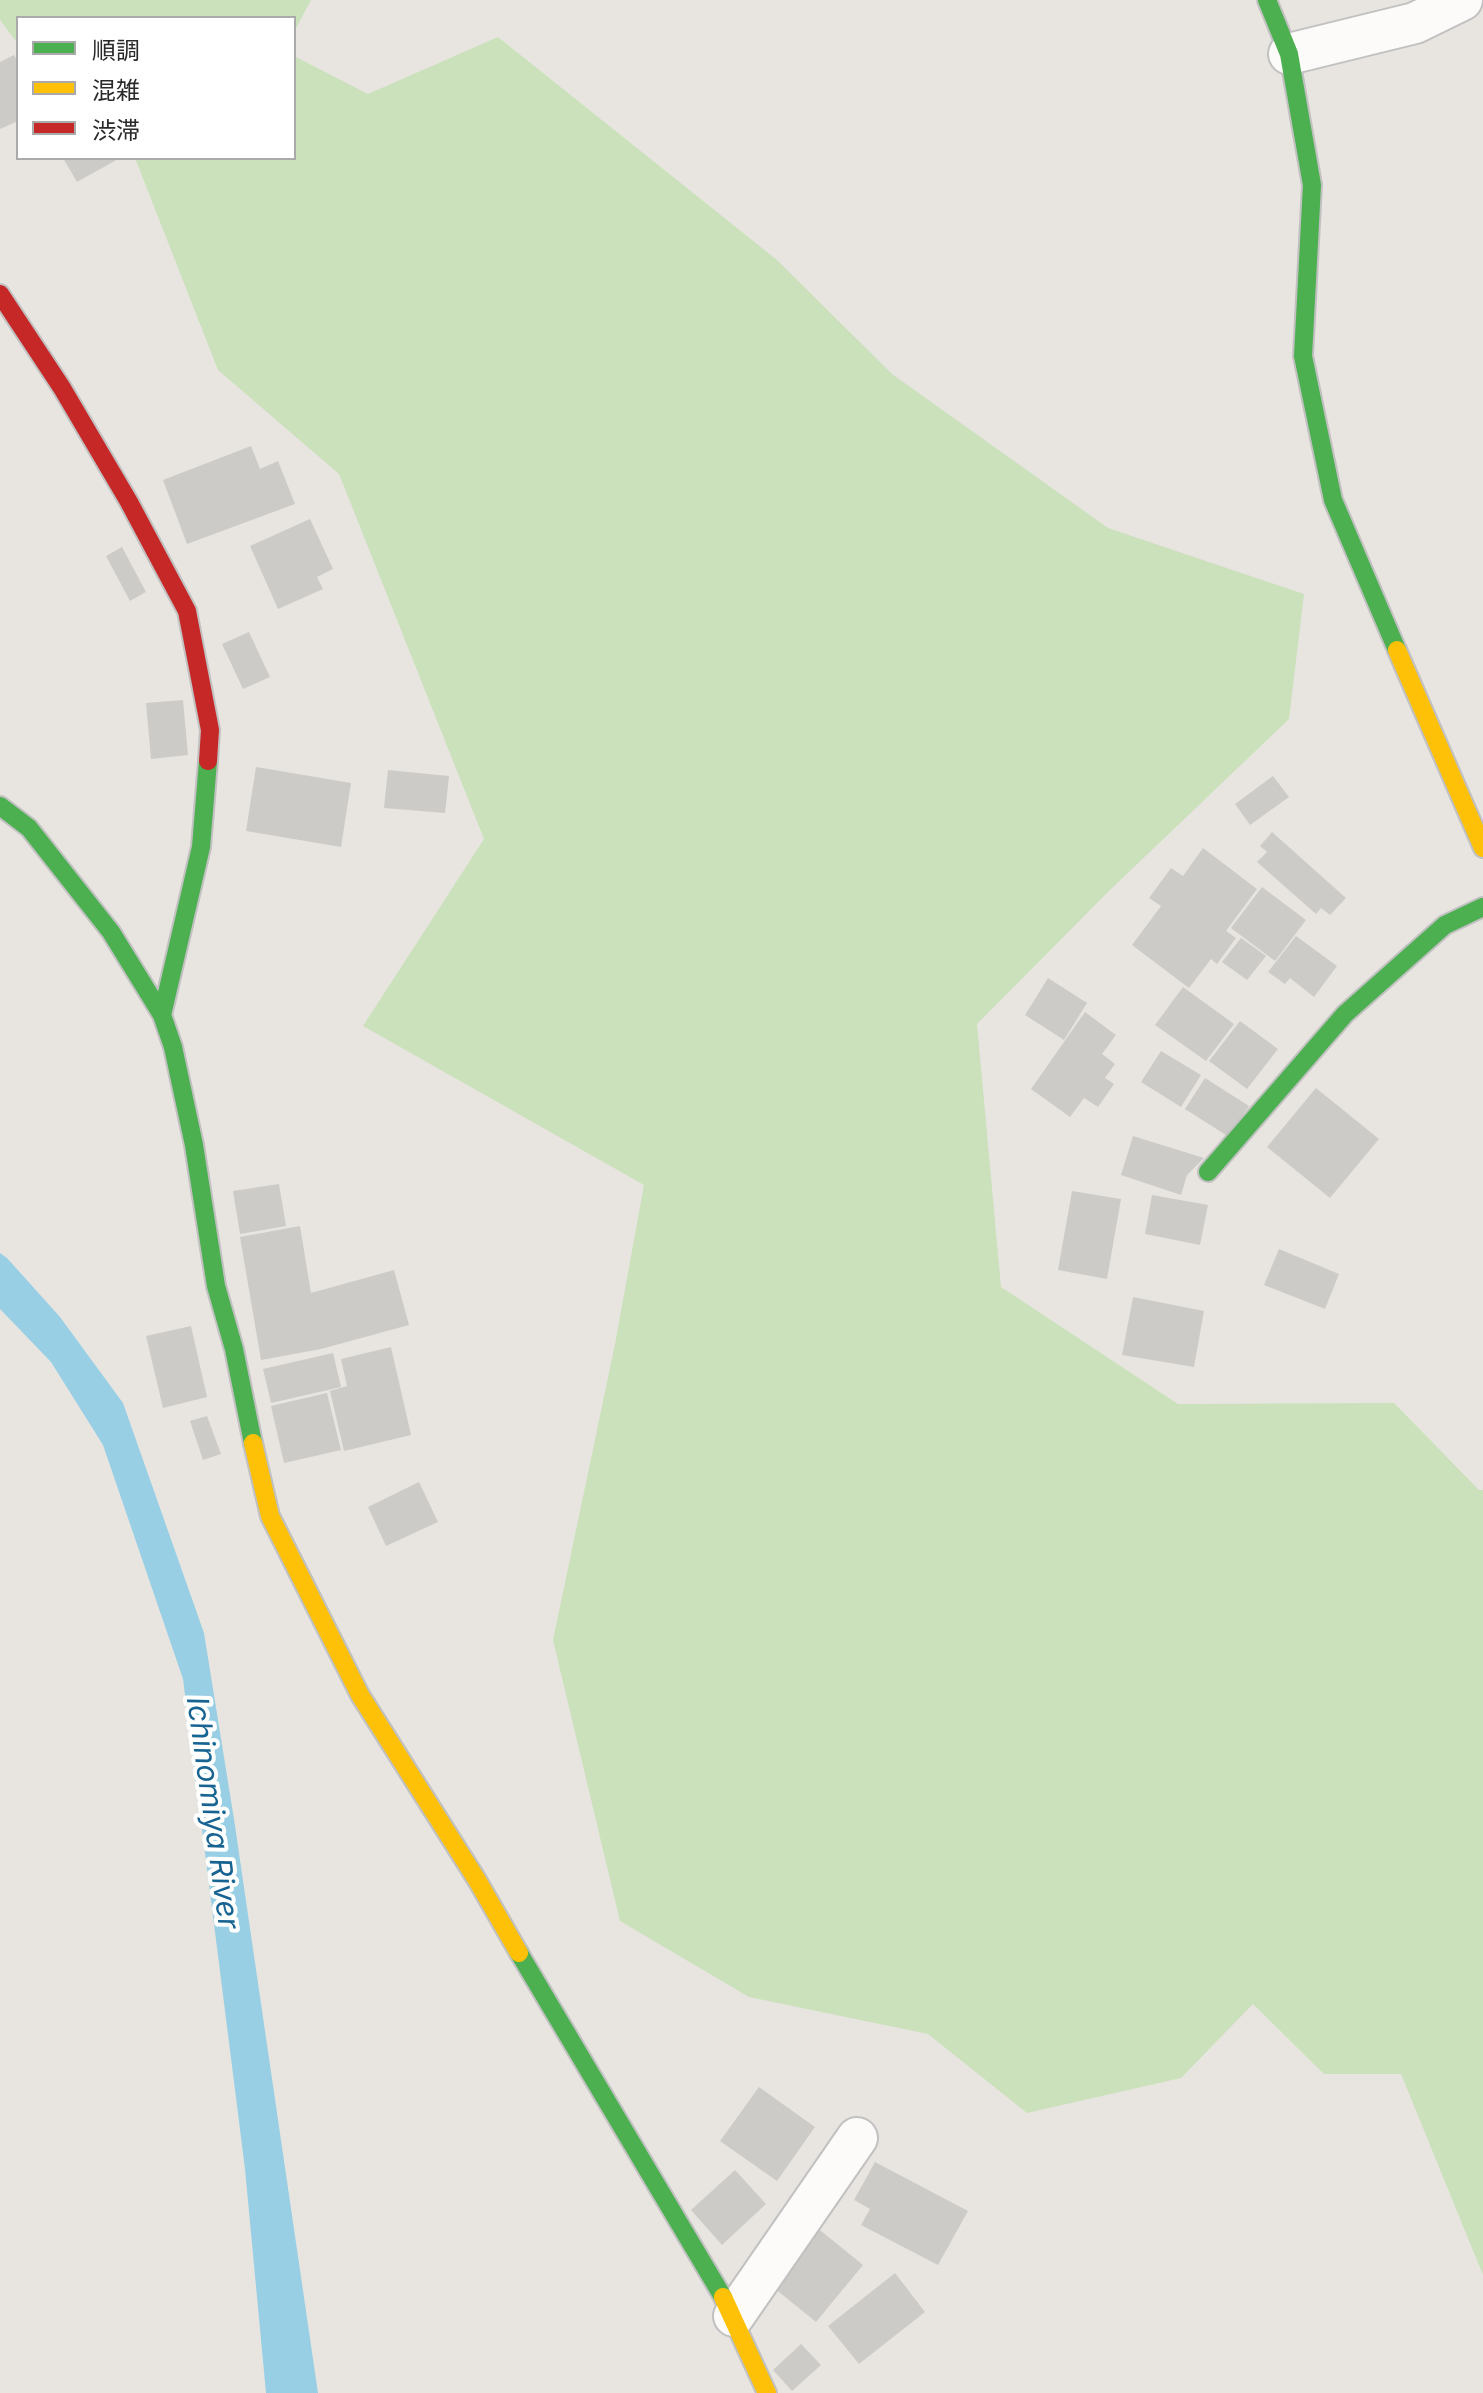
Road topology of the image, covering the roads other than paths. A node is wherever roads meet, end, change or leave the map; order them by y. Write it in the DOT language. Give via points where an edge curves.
graph roads {
  1 [pos="1267,0"];
  2 [pos="1462,0"];
  3 [pos="1289,54"];
  4 [pos="0,294"];
  5 [pos="0,806"];
  6 [pos="1483,848"];
  7 [pos="1483,907"];
  8 [pos="162,1015"];
  9 [pos="1208,1172"];
  10 [pos="857,2138"];
  11 [pos="734,2316"];
  12 [pos="767,2393"];
  1 -- 3 [label="street"];
  2 -- 3 [label="street" via="1415,23"];
  3 -- 6 [label="street" via="1312,185 1303,356 1333,500"];
  4 -- 8 [label="street" via="62,388 187,611 210,730 201,847"];
  5 -- 8 [label="street" via="29,828 111,932"];
  7 -- 9 [label="street" via="1445,925 1345,1014"];
  8 -- 11 [label="street" via="191,1131 216,1286 270,1516 360,1695 477,1880"];
  10 -- 11 [label="street"];
  11 -- 12 [label="street"];
}
